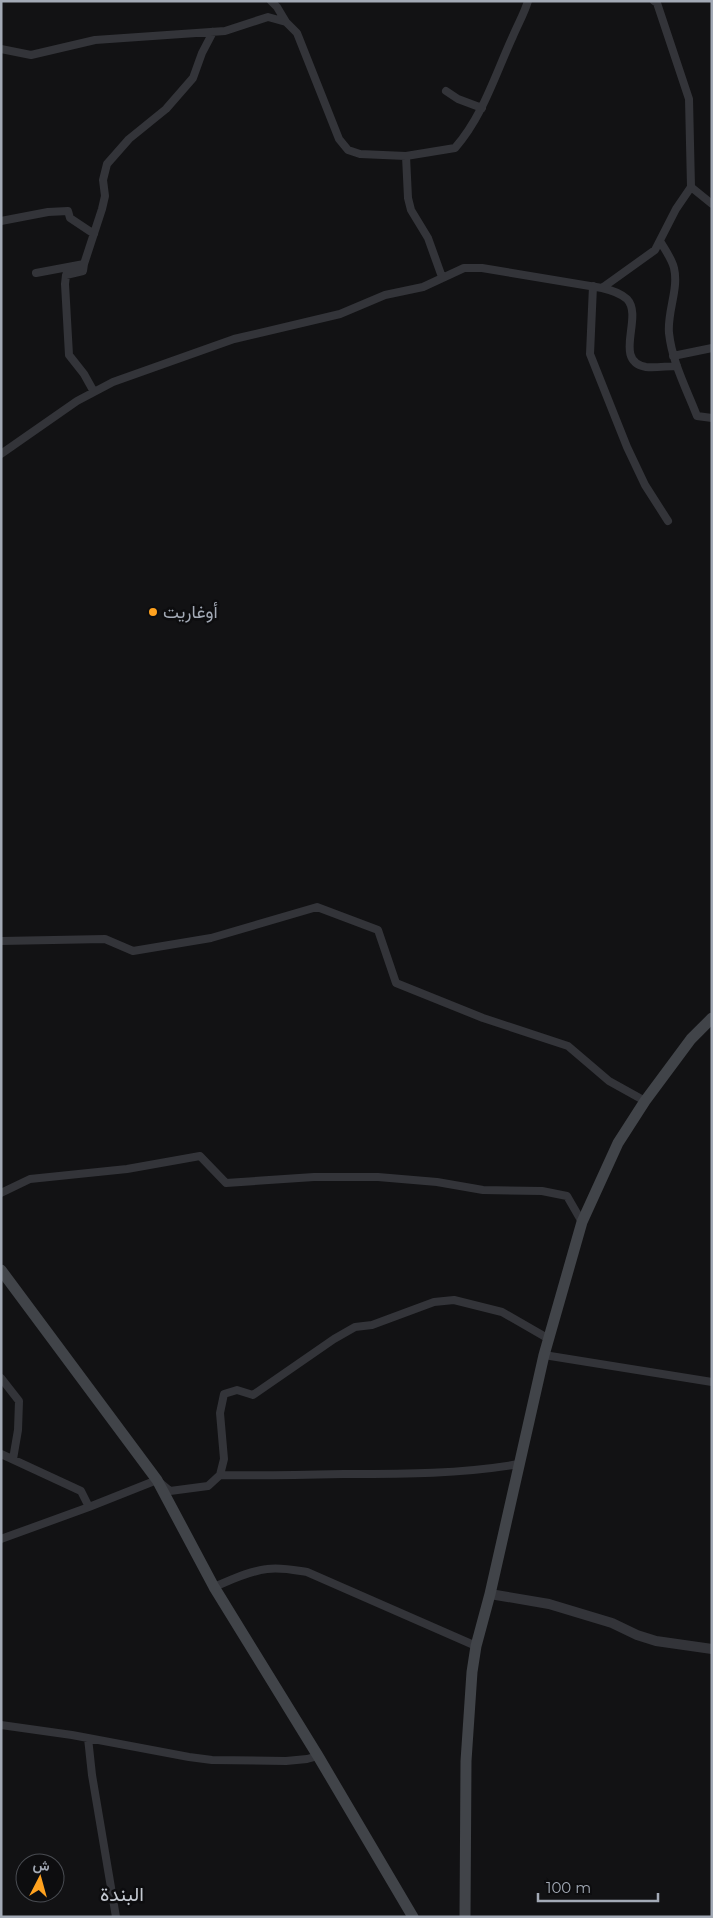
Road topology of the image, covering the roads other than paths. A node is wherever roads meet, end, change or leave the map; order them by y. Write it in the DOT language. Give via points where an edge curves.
graph roads {
  1 [pos="528,1"];
  2 [pos="654,1"];
  3 [pos="275,2"];
  4 [pos="286,22"];
  5 [pos="213,32"];
  6 [pos="1,49"];
  7 [pos="446,92"];
  8 [pos="482,108"];
  9 [pos="406,156"];
  10 [pos="692,187"];
  11 [pos="712,204"];
  12 [pos="1,221"];
  13 [pos="94,234"];
  14 [pos="660,241"];
  15 [pos="84,264"];
  16 [pos="47,272"];
  17 [pos="36,273"];
  18 [pos="66,275"];
  19 [pos="442,276"];
  20 [pos="593,286"];
  21 [pos="602,288"];
  22 [pos="712,348"];
  23 [pos="673,356"];
  24 [pos="677,366"];
  25 [pos="94,392"];
  26 [pos="712,418"];
  27 [pos="1,454"];
  28 [pos="668,521"];
  29 [pos="1,942"];
  30 [pos="712,1018"];
  31 [pos="645,1101"];
  32 [pos="1,1193"];
  33 [pos="582,1222"];
  34 [pos="1,1270"];
  35 [pos="549,1339"];
  36 [pos="544,1355"];
  37 [pos="1,1378"];
  38 [pos="712,1382"];
  39 [pos="1,1454"];
  40 [pos="12,1459"];
  41 [pos="519,1464"];
  42 [pos="220,1475"];
  43 [pos="157,1480"];
  44 [pos="89,1507"];
  45 [pos="1,1539"];
  46 [pos="214,1587"];
  47 [pos="490,1594"];
  48 [pos="476,1646"];
  49 [pos="712,1649"];
  50 [pos="1,1725"];
  51 [pos="88,1738"];
  52 [pos="318,1756"];
  53 [pos="116,1917"];
  54 [pos="413,1917"];
  55 [pos="465,1917"];
  1 -- 8 [label="street"];
  2 -- 10 [label="street" via="689,99"];
  3 -- 4 [label="street"];
  4 -- 5 [label="street" via="268,17"];
  4 -- 9 [label="street" via="297,33 339,139 348,150 360,154"];
  5 -- 6 [label="street" via="95,40 31,55"];
  5 -- 13 [label="street" via="193,78 166,109 129,139 107,164 103,180 104,202"];
  7 -- 8 [label="street"];
  8 -- 9 [label="street" via="455,148"];
  9 -- 19 [label="street" via="411,210 428,238"];
  10 -- 11 [label="street"];
  10 -- 14 [label="street" via="676,209"];
  12 -- 13 [label="street" via="68,211 70,218"];
  13 -- 15 [label="street"];
  14 -- 21 [label="street" via="655,250"];
  14 -- 23 [label="street" via="674,266 676,278 668,332"];
  15 -- 16 [label="street"];
  15 -- 18 [label="street" via="83,271"];
  16 -- 17 [label="street"];
  16 -- 18 [label="street" via="57,277"];
  18 -- 25 [label="street" via="69,355"];
  19 -- 20 [label="street" via="464,268 482,268"];
  19 -- 25 [label="street" via="423,287 385,295 340,314 234,339 113,382"];
  20 -- 21 [label="street"];
  20 -- 28 [label="street" via="590,354 627,447 645,485"];
  21 -- 24 [label="street" via="616,292 632,307 629,347 636,364 646,367"];
  22 -- 23 [label="street"];
  23 -- 24 [label="street"];
  24 -- 26 [label="street" via="697,416"];
  25 -- 27 [label="street"];
  29 -- 31 [label="street" via="105,939 132,951 211,938 317,907 378,930 396,983 483,1018 568,1046 609,1081"];
  30 -- 31 [label="main road" via="691,1039"];
  31 -- 33 [label="main road" via="618,1143"];
  32 -- 33 [label="street" via="30,1179 127,1169 200,1156 226,1183 314,1177 378,1177 483,1190 542,1191 567,1196"];
  33 -- 35 [label="main road"];
  34 -- 43 [label="main road"];
  35 -- 36 [label="main road"];
  35 -- 42 [label="street" via="502,1312 454,1300 434,1302 372,1326 356,1328 334,1339 253,1395 237,1390 224,1394 220,1413 224,1459"];
  36 -- 38 [label="street"];
  36 -- 41 [label="main road"];
  37 -- 40 [label="street" via="19,1400 18,1430"];
  39 -- 40 [label="street"];
  40 -- 44 [label="street" via="80,1490"];
  41 -- 42 [label="street" via="480,1471 408,1474"];
  41 -- 47 [label="main road"];
  42 -- 43 [label="street" via="208,1486 170,1491"];
  43 -- 44 [label="street"];
  43 -- 46 [label="main road"];
  44 -- 45 [label="street"];
  46 -- 48 [label="street" via="267,1569 308,1572"];
  46 -- 52 [label="main road"];
  47 -- 48 [label="main road"];
  47 -- 49 [label="street" via="549,1604 612,1623 656,1641"];
  48 -- 55 [label="main road" via="468,1711"];
  50 -- 51 [label="street"];
  51 -- 52 [label="street" via="212,1760 286,1761"];
  51 -- 53 [label="street"];
  52 -- 54 [label="main road"];
}
